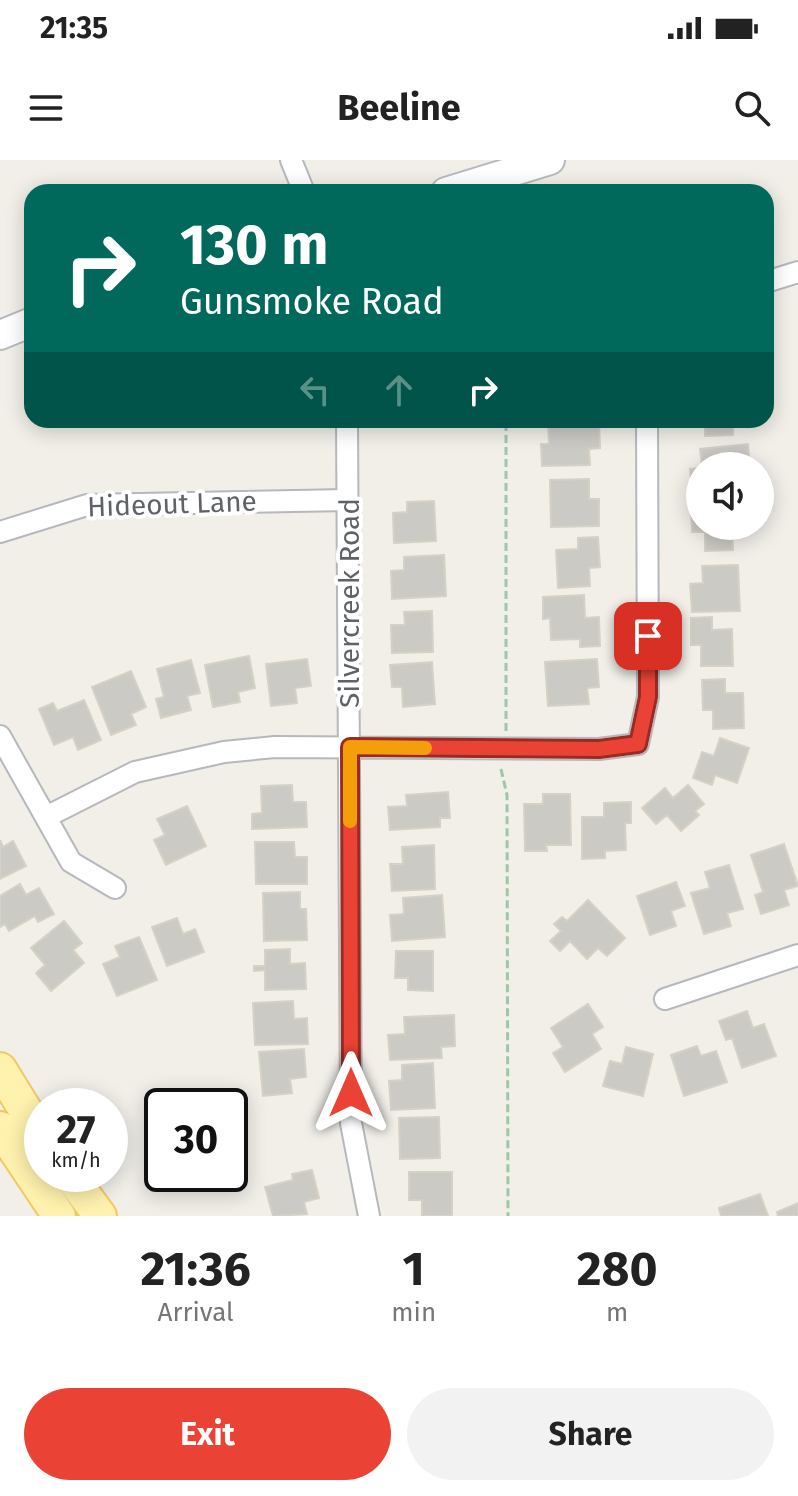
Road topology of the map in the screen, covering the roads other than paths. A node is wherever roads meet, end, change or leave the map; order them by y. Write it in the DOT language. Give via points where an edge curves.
graph roads {
  1 [pos="291,160"];
  2 [pos="550,160"];
  3 [pos="301,184"];
  4 [pos="472,184"];
  5 [pos="798,272"];
  6 [pos="774,280"];
  7 [pos="24,325"];
  8 [pos="0,335"];
  9 [pos="347,428"];
  10 [pos="647,428"];
  11 [pos="348,500"];
  12 [pos="0,532"];
  13 [pos="0,736"];
  14 [pos="350,747"];
  15 [pos="46,817"];
  16 [pos="115,888"];
  17 [pos="798,955"];
  18 [pos="665,999"];
  19 [pos="0,1069"];
  20 [pos="0,1128"];
  21 [pos="20,1154"];
  22 [pos="82,1192"];
  23 [pos="59,1216"];
  24 [pos="100,1216"];
  25 [pos="369,1216"];
  1 -- 3 [label="street"];
  2 -- 4 [label="main road"];
  5 -- 6 [label="street"];
  7 -- 8 [label="main road"];
  9 -- 11 [label="street, Silvercreek Road"];
  10 -- 14 [label="street" via="648,697 638,744 583,749"];
  11 -- 12 [label="street, Hideout Lane" via="87,505"];
  11 -- 14 [label="street, Silvercreek Road"];
  13 -- 15 [label="street"];
  14 -- 15 [label="street" via="275,747 176,761 135,772"];
  14 -- 25 [label="street, Silvercreek Road" via="351,1123"];
  15 -- 16 [label="street" via="71,862"];
  17 -- 18 [label="street"];
  19 -- 21 [label="main road"];
  20 -- 21 [label="main road"];
  21 -- 23 [label="main road"];
  22 -- 24 [label="main road"];
}
